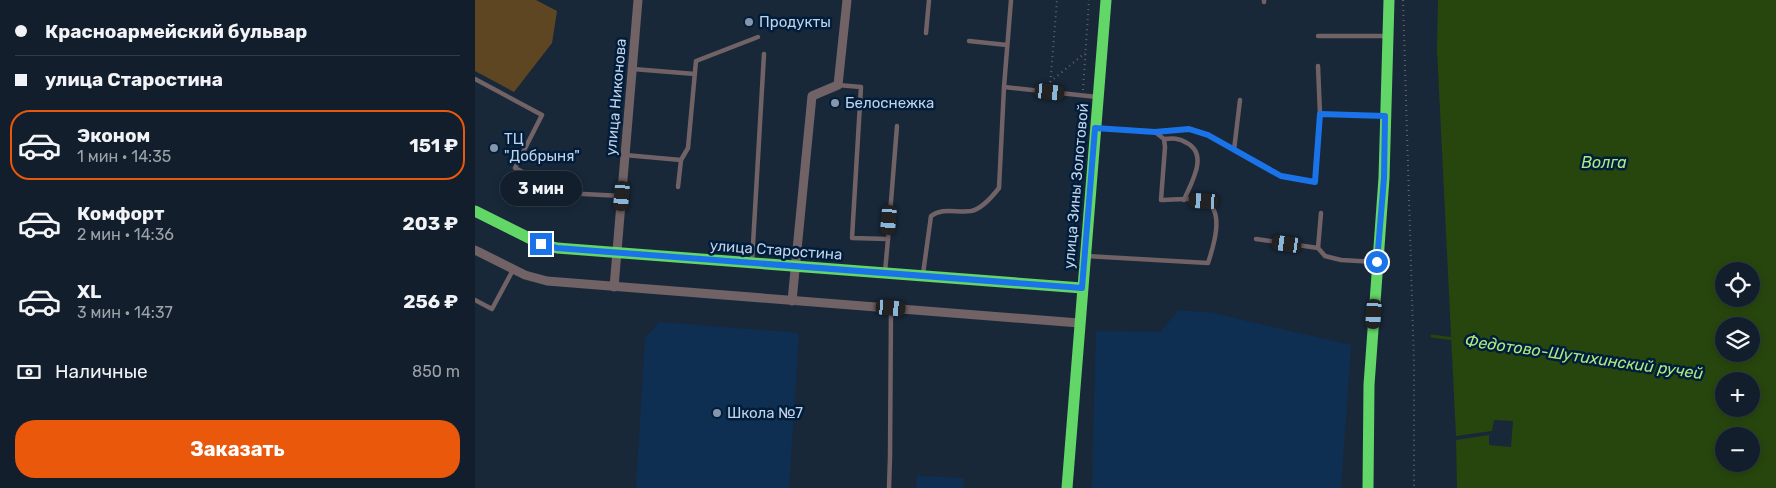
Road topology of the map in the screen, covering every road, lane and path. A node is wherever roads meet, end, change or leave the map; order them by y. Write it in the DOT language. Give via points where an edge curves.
graph roads {
  1 [pos="638,0"];
  2 [pos="847,0"];
  3 [pos="929,0"];
  4 [pos="1011,0"];
  5 [pos="1057,0"];
  6 [pos="1089,0"];
  7 [pos="1106,0"];
  8 [pos="1389,0"];
  9 [pos="1403,0"];
  10 [pos="927,33"];
  11 [pos="758,36"];
  12 [pos="1318,36"];
  13 [pos="1388,36"];
  14 [pos="969,41"];
  15 [pos="1007,45"];
  16 [pos="1085,52"];
  17 [pos="764,54"];
  18 [pos="1318,66"];
  19 [pos="633,69"];
  20 [pos="695,74"];
  21 [pos="475,79"];
  22 [pos="1050,82"];
  23 [pos="838,85"];
  24 [pos="1004,86"];
  25 [pos="1050,92"];
  26 [pos="1082,95"];
  27 [pos="1098,97"];
  28 [pos="1240,100"];
  29 [pos="1320,114"];
  30 [pos="1385,116"];
  31 [pos="897,126"];
  32 [pos="1095,128"];
  33 [pos="1155,132"];
  34 [pos="1164,139"];
  35 [pos="1234,150"];
  36 [pos="625,155"];
  37 [pos="681,160"];
  38 [pos="678,187"];
  39 [pos="622,196"];
  40 [pos="1185,200"];
  41 [pos="475,210"];
  42 [pos="1321,212"];
  43 [pos="888,239"];
  44 [pos="1256,239"];
  45 [pos="1318,248"];
  46 [pos="475,250"];
  47 [pos="617,253"];
  48 [pos="1085,256"];
  49 [pos="1377,262"];
  50 [pos="752,263"];
  51 [pos="795,266"];
  52 [pos="513,270"];
  53 [pos="885,273"];
  54 [pos="923,276"];
  55 [pos="614,287"];
  56 [pos="1082,288"];
  57 [pos="475,300"];
  58 [pos="792,301"];
  59 [pos="891,308"];
  60 [pos="1079,323"];
  61 [pos="889,488"];
  62 [pos="1067,488"];
  63 [pos="1368,488"];
  64 [pos="1413,488"];
  1 -- 19 [label="street, улица Никонова"];
  2 -- 23 [label="street"];
  3 -- 10 [label="lane"];
  4 -- 15 [label="lane"];
  5 -- 22 [label="path"];
  6 -- 16 [label="path"];
  7 -- 27 [label="street, улица Зины Золотовой"];
  8 -- 13 [label="street"];
  9 -- 64 [label="path" via="1414,364"];
  11 -- 20 [label="lane" via="696,60"];
  12 -- 13 [label="lane"];
  13 -- 30 [label="street"];
  14 -- 15 [label="lane"];
  15 -- 24 [label="lane"];
  16 -- 22 [label="path"];
  16 -- 26 [label="path"];
  17 -- 50 [label="lane"];
  18 -- 29 [label="lane"];
  19 -- 20 [label="lane"];
  19 -- 36 [label="street, улица Никонова"];
  20 -- 37 [label="lane" via="688,148"];
  21 -- 39 [label="lane" via="542,115 515,168 564,193"];
  22 -- 25 [label="path"];
  23 -- 43 [label="lane" via="861,87 852,238"];
  23 -- 51 [label="street" via="813,96"];
  24 -- 25 [label="lane, улица Зины Золотовой"];
  24 -- 54 [label="lane" via="999,188 990,200 972,211 942,211 931,216"];
  25 -- 26 [label="lane, улица Зины Золотовой"];
  26 -- 27 [label="lane, улица Зины Золотовой"];
  27 -- 32 [label="street, улица Зины Золотовой"];
  28 -- 35 [label="lane"];
  29 -- 30 [label="lane"];
  29 -- 35 [label="lane" via="1315,182 1281,176"];
  30 -- 49 [label="street"];
  31 -- 43 [label="lane"];
  32 -- 33 [label="lane"];
  32 -- 48 [label="street, улица Зины Золотовой"];
  33 -- 34 [label="lane"];
  33 -- 35 [label="lane" via="1189,129 1208,135"];
  34 -- 40 [label="lane" via="1161,200"];
  34 -- 40 [label="lane" via="1174,137 1183,140 1197,152 1197,170"];
  36 -- 37 [label="lane"];
  36 -- 39 [label="street, улица Никонова"];
  37 -- 38 [label="lane"];
  39 -- 47 [label="street, улица Никонова"];
  40 -- 48 [label="lane" via="1204,201 1215,212 1215,239 1208,263"];
  41 -- 47 [label="street, улица Старостина" via="549,247"];
  42 -- 45 [label="lane"];
  43 -- 53 [label="lane"];
  44 -- 45 [label="lane"];
  45 -- 49 [label="lane" via="1325,256 1341,260"];
  46 -- 52 [label="street"];
  47 -- 50 [label="street, улица Старостина"];
  47 -- 55 [label="street, улица Никонова"];
  48 -- 56 [label="street, улица Зины Золотовой"];
  49 -- 63 [label="street" via="1369,385"];
  50 -- 51 [label="street, улица Старостина"];
  51 -- 53 [label="street, улица Старостина"];
  51 -- 58 [label="street"];
  52 -- 55 [label="street" via="547,281"];
  52 -- 57 [label="lane" via="492,309"];
  53 -- 54 [label="street, улица Старостина"];
  54 -- 56 [label="street, улица Старостина"];
  55 -- 58 [label="street"];
  56 -- 60 [label="street, улица Зины Золотовой"];
  58 -- 59 [label="street"];
  59 -- 60 [label="street"];
  59 -- 61 [label="lane"];
  60 -- 62 [label="street, улица Зины Золотовой"];
}
